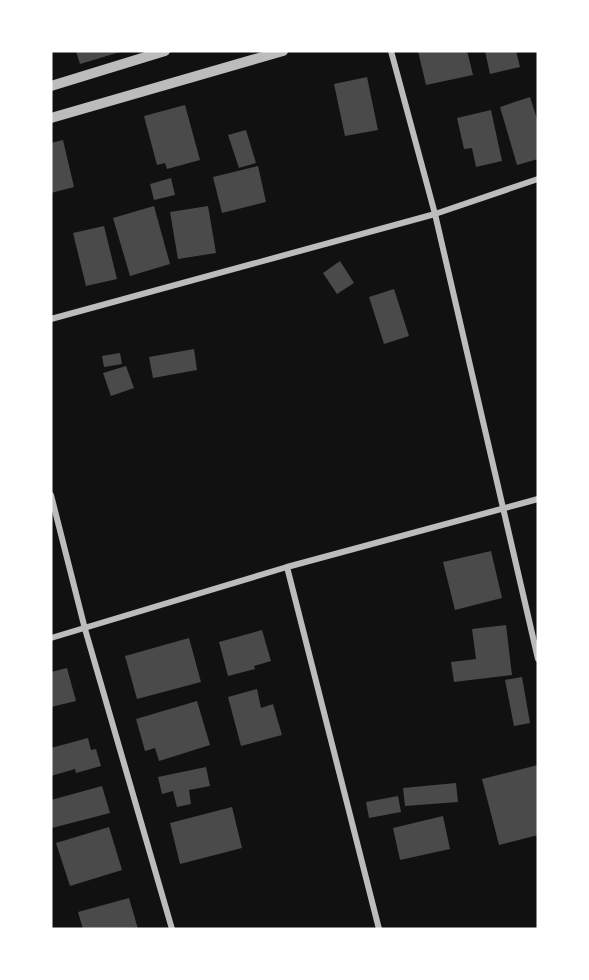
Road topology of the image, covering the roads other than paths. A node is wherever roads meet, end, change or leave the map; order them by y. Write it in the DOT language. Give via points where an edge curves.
graph roads {
  1 [pos="165,51"];
  2 [pos="284,51"];
  3 [pos="390,51"];
  4 [pos="51,86"];
  5 [pos="51,118"];
  6 [pos="538,179"];
  7 [pos="435,214"];
  8 [pos="51,319"];
  9 [pos="51,495"];
  10 [pos="538,499"];
  11 [pos="504,509"];
  12 [pos="287,567"];
  13 [pos="84,629"];
  14 [pos="51,638"];
  15 [pos="538,658"];
  16 [pos="171,929"];
  17 [pos="379,929"];
  1 -- 4 [label="street"];
  2 -- 5 [label="street"];
  3 -- 7 [label="street"];
  6 -- 7 [label="street"];
  7 -- 8 [label="street"];
  7 -- 11 [label="street"];
  9 -- 13 [label="street"];
  10 -- 11 [label="street"];
  11 -- 12 [label="street"];
  11 -- 15 [label="street"];
  12 -- 13 [label="street"];
  12 -- 17 [label="street"];
  13 -- 14 [label="street"];
  13 -- 16 [label="street"];
}
